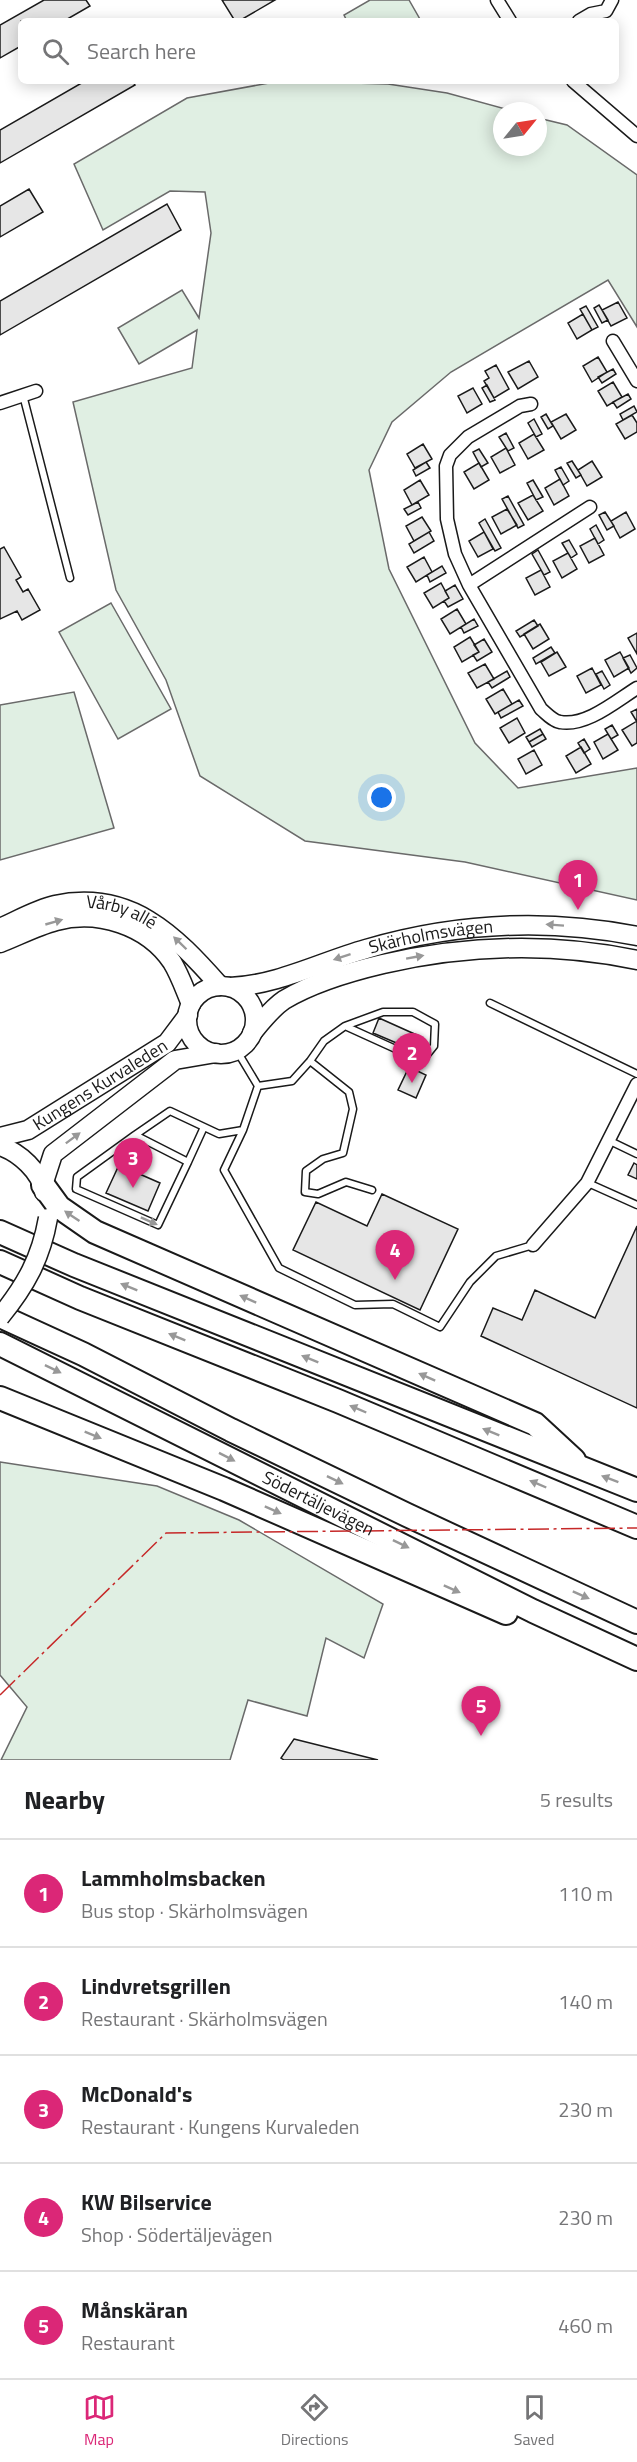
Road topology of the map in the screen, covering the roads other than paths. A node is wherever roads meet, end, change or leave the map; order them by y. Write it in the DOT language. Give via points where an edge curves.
graph roads {
  1 [pos="497,0"];
  2 [pos="612,0"];
  3 [pos="508,18"];
  4 [pos="584,18"];
  5 [pos="576,84"];
  6 [pos="637,136"];
  7 [pos="613,340"];
  8 [pos="637,381"];
  9 [pos="36,391"];
  10 [pos="23,394"];
  11 [pos="0,403"];
  12 [pos="531,404"];
  13 [pos="590,507"];
  14 [pos="70,578"];
  15 [pos="469,585"];
  16 [pos="637,688"];
  17 [pos="0,928"];
  18 [pos="637,936"];
  19 [pos="0,944"];
  20 [pos="637,960"];
  21 [pos="225,986"];
  22 [pos="490,1003"];
  23 [pos="190,1010"];
  24 [pos="345,1026"];
  25 [pos="252,1033"];
  26 [pos="237,1051"];
  27 [pos="216,1053"];
  28 [pos="310,1061"];
  29 [pos="637,1074"];
  30 [pos="637,1084"];
  31 [pos="258,1086"];
  32 [pos="204,1127"];
  33 [pos="243,1130"];
  34 [pos="135,1135"];
  35 [pos="0,1137"];
  36 [pos="608,1140"];
  37 [pos="0,1146"];
  38 [pos="637,1154"];
  39 [pos="188,1162"];
  40 [pos="587,1183"];
  41 [pos="43,1185"];
  42 [pos="372,1190"];
  43 [pos="637,1205"];
  44 [pos="0,1232"];
  45 [pos="533,1245"];
  46 [pos="0,1262"];
  47 [pos="0,1316"];
  48 [pos="0,1344"];
  49 [pos="0,1398"];
  50 [pos="584,1469"];
  51 [pos="637,1490"];
  52 [pos="637,1527"];
  53 [pos="637,1622"];
  54 [pos="637,1660"];
  1 -- 3 [label="street"];
  2 -- 4 [label="street" via="606,11"];
  5 -- 6 [label="street"];
  7 -- 8 [label="street"];
  9 -- 10 [label="street"];
  10 -- 11 [label="street"];
  10 -- 14 [label="lane"];
  12 -- 15 [label="street" via="520,406 468,438 450,455 446,466 447,519 455,554"];
  13 -- 15 [label="street"];
  15 -- 16 [label="street" via="541,709 558,722 572,723 589,717"];
  21 -- 17 [label="main road, Vårby allé, one-way" via="174,937 116,905 86,901 54,905"];
  18 -- 21 [label="main road, Skärholmsvägen, one-way" via="572,926 493,925 364,949 273,982"];
  19 -- 23 [label="main road, Vårby allé, one-way" via="55,921 103,918 138,931 164,951 178,973"];
  25 -- 20 [label="main road, Skärholmsvägen, one-way" via="282,1001 300,991 400,960 515,947"];
  21 -- 23 [label="main road" via="208,988 198,995"];
  21 -- 25 [label="main road" via="239,991 251,1005"];
  22 -- 29 [label="lane"];
  23 -- 27 [label="main road" via="189,1028 194,1039"];
  23 -- 35 [label="main road, Kungens Kurvaleden" via="166,1043 28,1130"];
  24 -- 24 [label="lane" via="383,1012 413,1012 435,1024 434,1046 422,1060"];
  24 -- 28 [label="lane" via="324,1041"];
  25 -- 26 [label="main road"];
  26 -- 27 [label="main road"];
  26 -- 31 [label="lane"];
  41 -- 27 [label="main road, Kungens Kurvaleden, one-way" via="53,1154 176,1060"];
  28 -- 31 [label="lane" via="292,1081"];
  28 -- 42 [label="lane" via="349,1092 353,1109 343,1153 323,1159 306,1171 305,1192 318,1194 346,1182"];
  30 -- 36 [label="street"];
  31 -- 33 [label="lane"];
  32 -- 33 [label="lane" via="219,1134"];
  32 -- 34 [label="lane" via="170,1111"];
  32 -- 39 [label="lane"];
  33 -- 45 [label="lane" via="224,1170 279,1268 355,1305 393,1304 440,1327 470,1282 496,1256"];
  34 -- 39 [label="lane"];
  34 -- 39 [label="lane, one-way" via="77,1177 76,1189 158,1225"];
  36 -- 38 [label="lane"];
  36 -- 40 [label="street"];
  37 -- 41 [label="main road" via="24,1159"];
  40 -- 43 [label="lane"];
  40 -- 45 [label="street"];
  41 -- 47 [label="main road, bridge" via="48,1218 44,1240 27,1281"];
  50 -- 41 [label="highway, one-way" via="535,1424 95,1232 59,1207"];
  50 -- 44 [label="highway, one-way"];
  52 -- 46 [label="highway, one-way"];
  47 -- 53 [label="highway, one-way"];
  48 -- 54 [label="highway, Södertäljevägen, one-way"];
  49 -- 54 [label="highway, one-way" via="224,1489 566,1640"];
  51 -- 50 [label="highway, one-way"];
}
